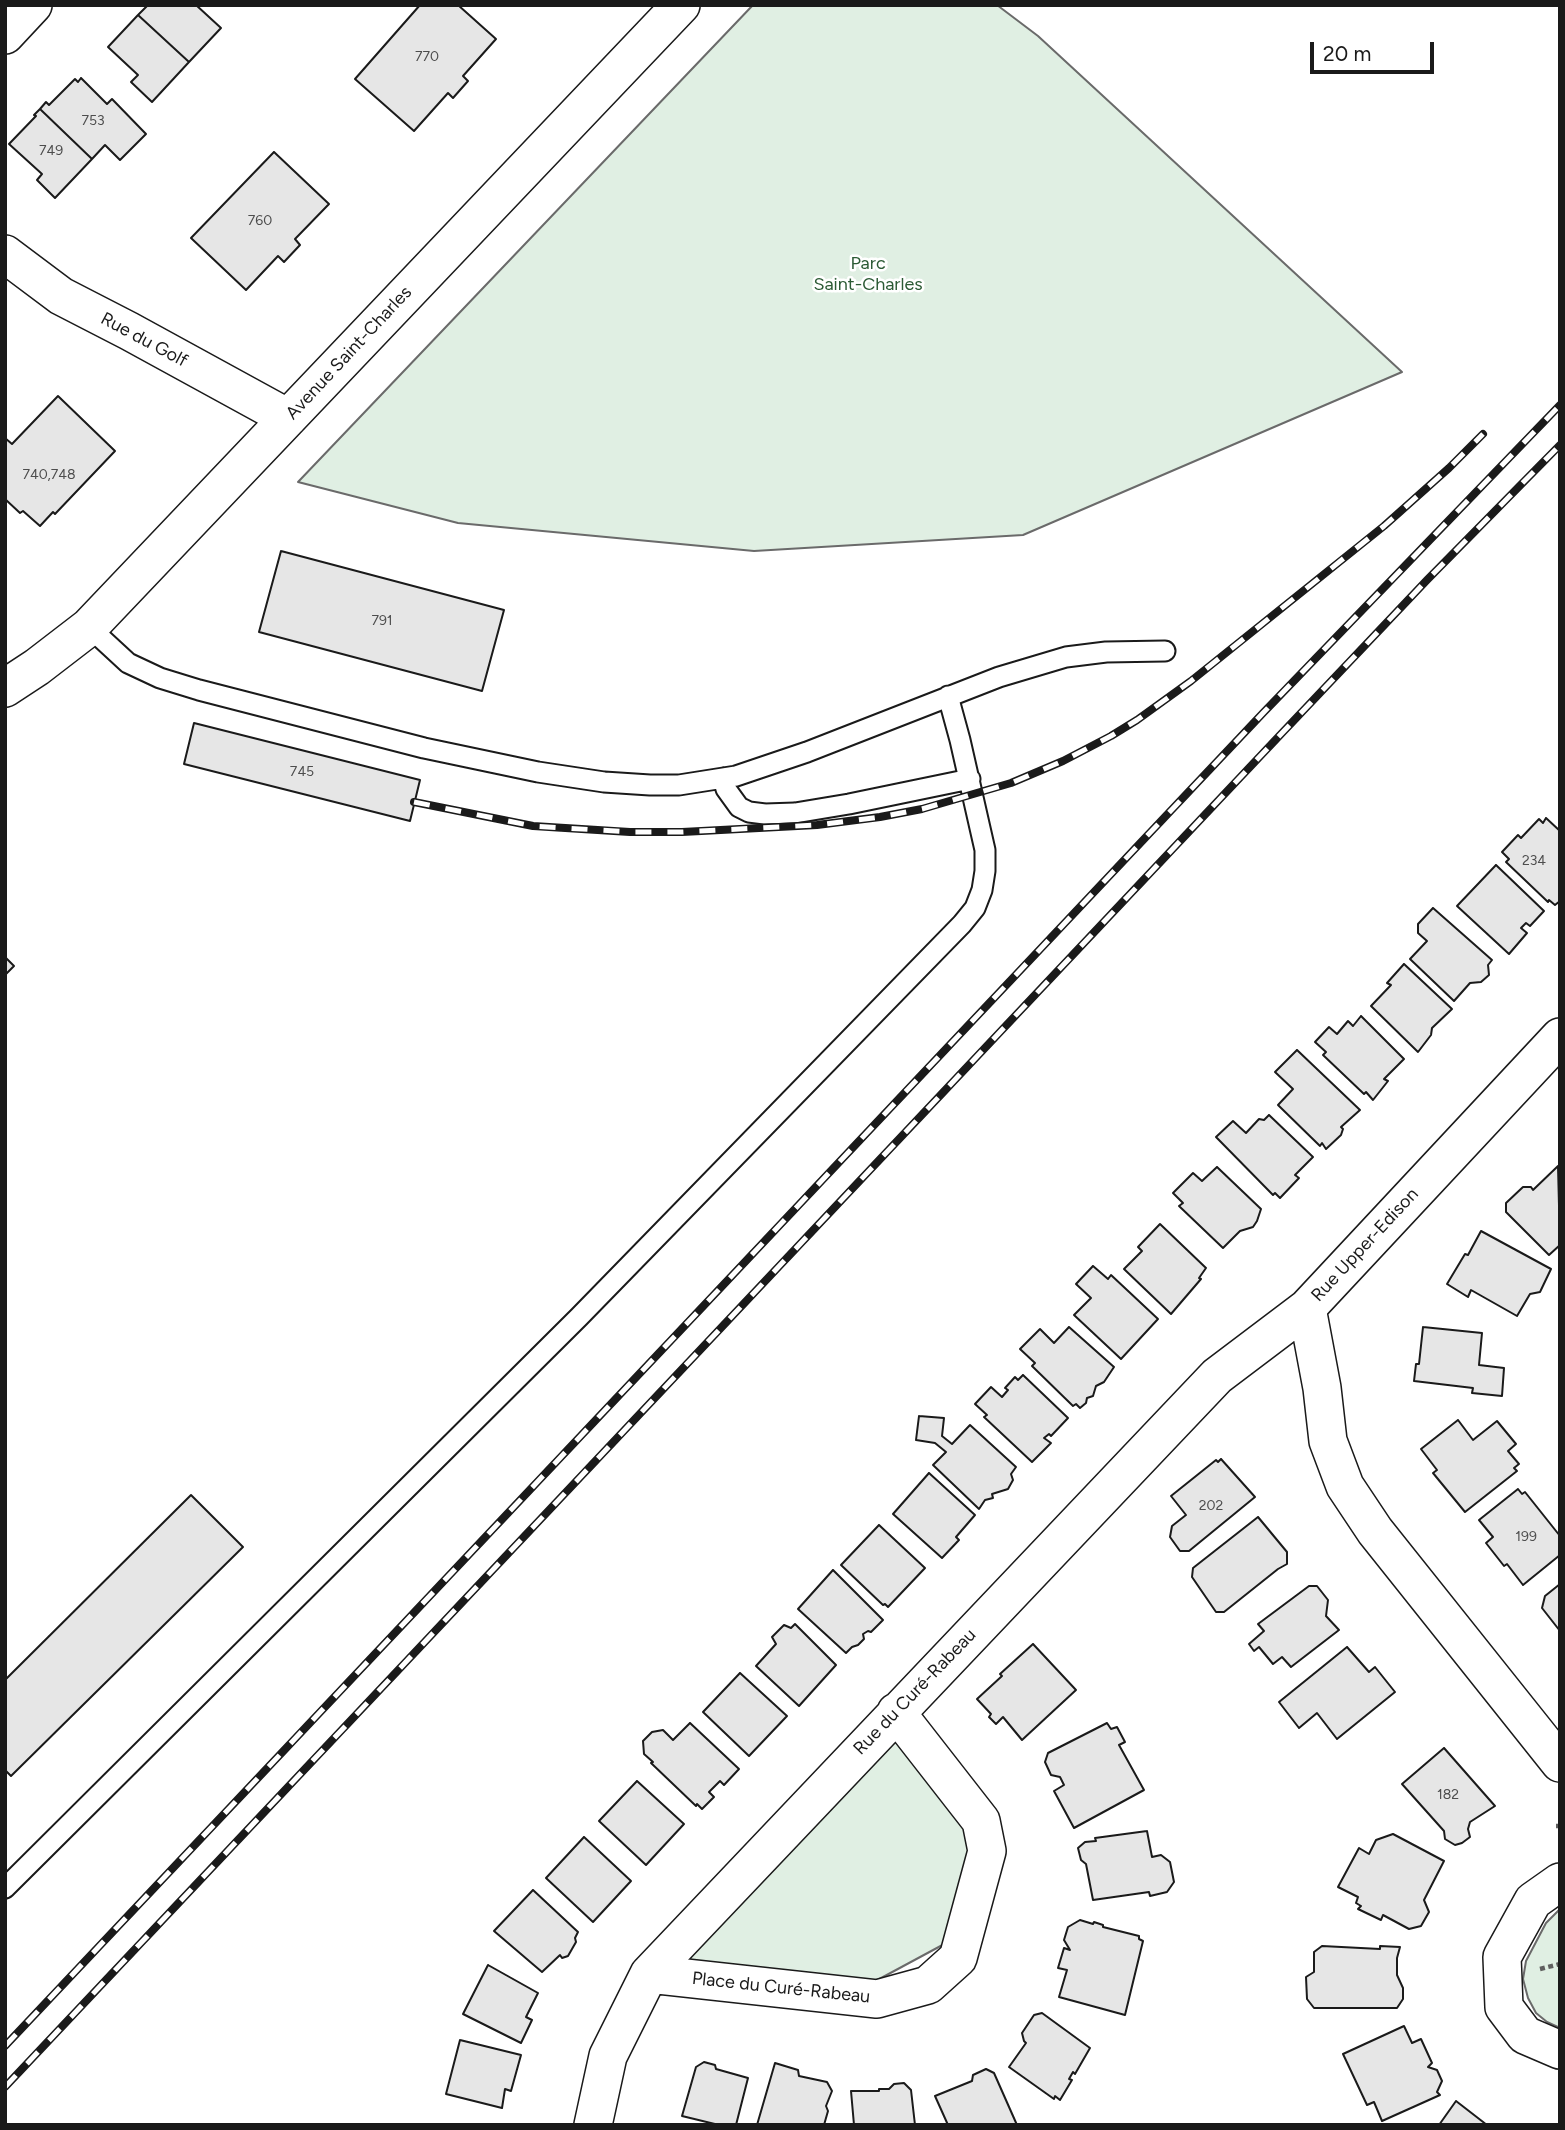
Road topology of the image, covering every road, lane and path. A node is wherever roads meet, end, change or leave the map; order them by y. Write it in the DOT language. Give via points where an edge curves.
graph roads {
  1 [pos="33,5"];
  2 [pos="681,5"];
  3 [pos="5,35"];
  4 [pos="5,254"];
  5 [pos="288,418"];
  6 [pos="89,627"];
  7 [pos="1165,651"];
  8 [pos="5,688"];
  9 [pos="948,696"];
  10 [pos="723,778"];
  11 [pos="970,779"];
  12 [pos="1560,1037"];
  13 [pos="1307,1308"];
  14 [pos="896,1712"];
  15 [pos="1560,1763"];
  16 [pos="1560,1882"];
  17 [pos="5,1888"];
  18 [pos="649,1974"];
  19 [pos="1560,2050"];
  20 [pos="593,2125"];
  1 -- 3 [label="street"];
  2 -- 5 [label="street, Avenue Saint-Charles"];
  4 -- 5 [label="street, Rue du Golf" via="61,296"];
  5 -- 6 [label="street, Avenue Saint-Charles"];
  6 -- 8 [label="street, Avenue Saint-Charles"];
  6 -- 10 [label="lane" via="128,663 160,678 424,748 604,782 669,785"];
  7 -- 9 [label="lane" via="1066,657"];
  9 -- 10 [label="lane" via="807,752"];
  9 -- 11 [label="lane"];
  10 -- 11 [label="lane" via="739,807 765,814 849,804"];
  11 -- 17 [label="lane" via="985,871 975,908 962,924 570,1327"];
  12 -- 13 [label="street, Rue Upper-Edison"];
  13 -- 14 [label="street, Rue du Curé-Rabeau" via="1217,1376"];
  13 -- 15 [label="street, Rue Upper-Edison" via="1328,1441 1345,1486 1375,1531"];
  14 -- 18 [label="street, Rue du Curé-Rabeau"];
  14 -- 18 [label="street, Place du Curé-Rabeau" via="981,1821 987,1851 958,1958 928,1985 877,1999"];
  16 -- 19 [label="street" via="1534,1901 1502,1957 1504,2007 1525,2035"];
  18 -- 20 [label="street, Rue du Curé-Rabeau" via="608,2056"];
}
